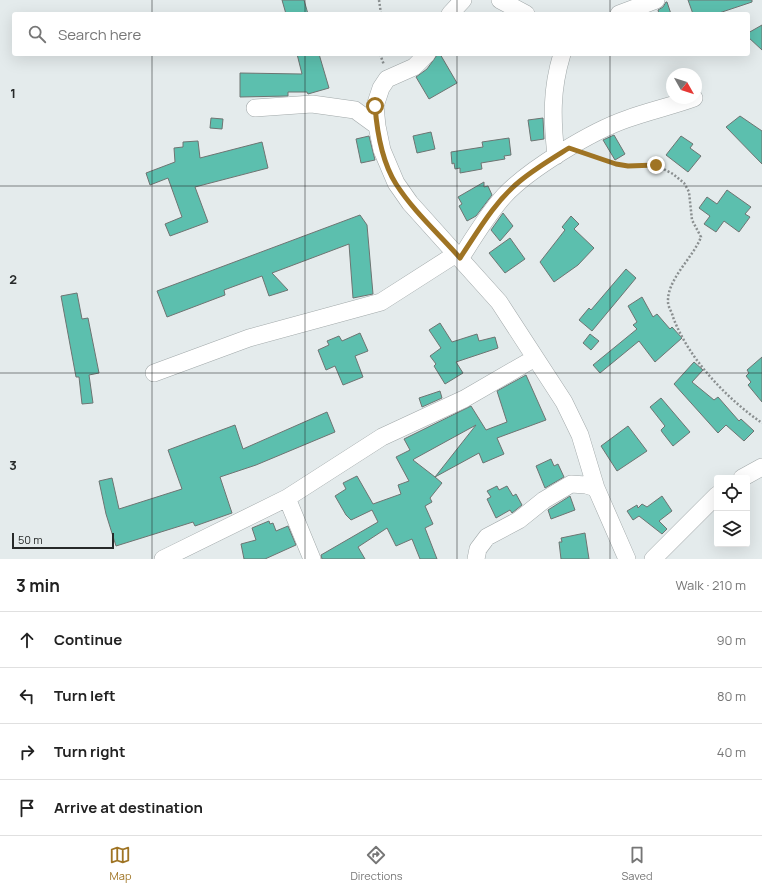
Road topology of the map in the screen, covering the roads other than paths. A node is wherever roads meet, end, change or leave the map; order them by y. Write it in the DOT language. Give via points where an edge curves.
graph roads {
  1 [pos="463,0"];
  2 [pos="500,0"];
  3 [pos="656,0"];
  4 [pos="452,12"];
  5 [pos="522,12"];
  6 [pos="624,12"];
  7 [pos="425,56"];
  8 [pos="561,56"];
  9 [pos="674,104"];
  10 [pos="255,108"];
  11 [pos="377,126"];
  12 [pos="563,152"];
  13 [pos="458,256"];
  14 [pos="535,358"];
  15 [pos="154,373"];
  16 [pos="762,467"];
  17 [pos="747,475"];
  18 [pos="596,488"];
  19 [pos="287,498"];
  20 [pos="714,498"];
  21 [pos="163,559"];
  22 [pos="312,559"];
  23 [pos="476,559"];
  24 [pos="626,559"];
  25 [pos="653,559"];
  1 -- 4 [label="street"];
  2 -- 5 [label="street"];
  3 -- 6 [label="street"];
  7 -- 11 [label="street" via="414,67 387,79 375,106"];
  8 -- 12 [label="street" via="555,77 552,102"];
  9 -- 12 [label="street" via="621,121"];
  10 -- 11 [label="street" via="312,104 355,110"];
  11 -- 13 [label="street" via="382,150 396,183 410,203"];
  12 -- 13 [label="street" via="520,181 504,196"];
  13 -- 14 [label="street" via="499,302"];
  13 -- 15 [label="street" via="381,302 249,338"];
  14 -- 18 [label="street" via="564,402 580,436"];
  14 -- 19 [label="street" via="464,399 382,437"];
  16 -- 17 [label="street"];
  18 -- 23 [label="street" via="571,484 544,500 519,520 487,537 478,549"];
  18 -- 24 [label="street"];
  19 -- 21 [label="street"];
  19 -- 22 [label="street"];
  20 -- 25 [label="street"];
}
